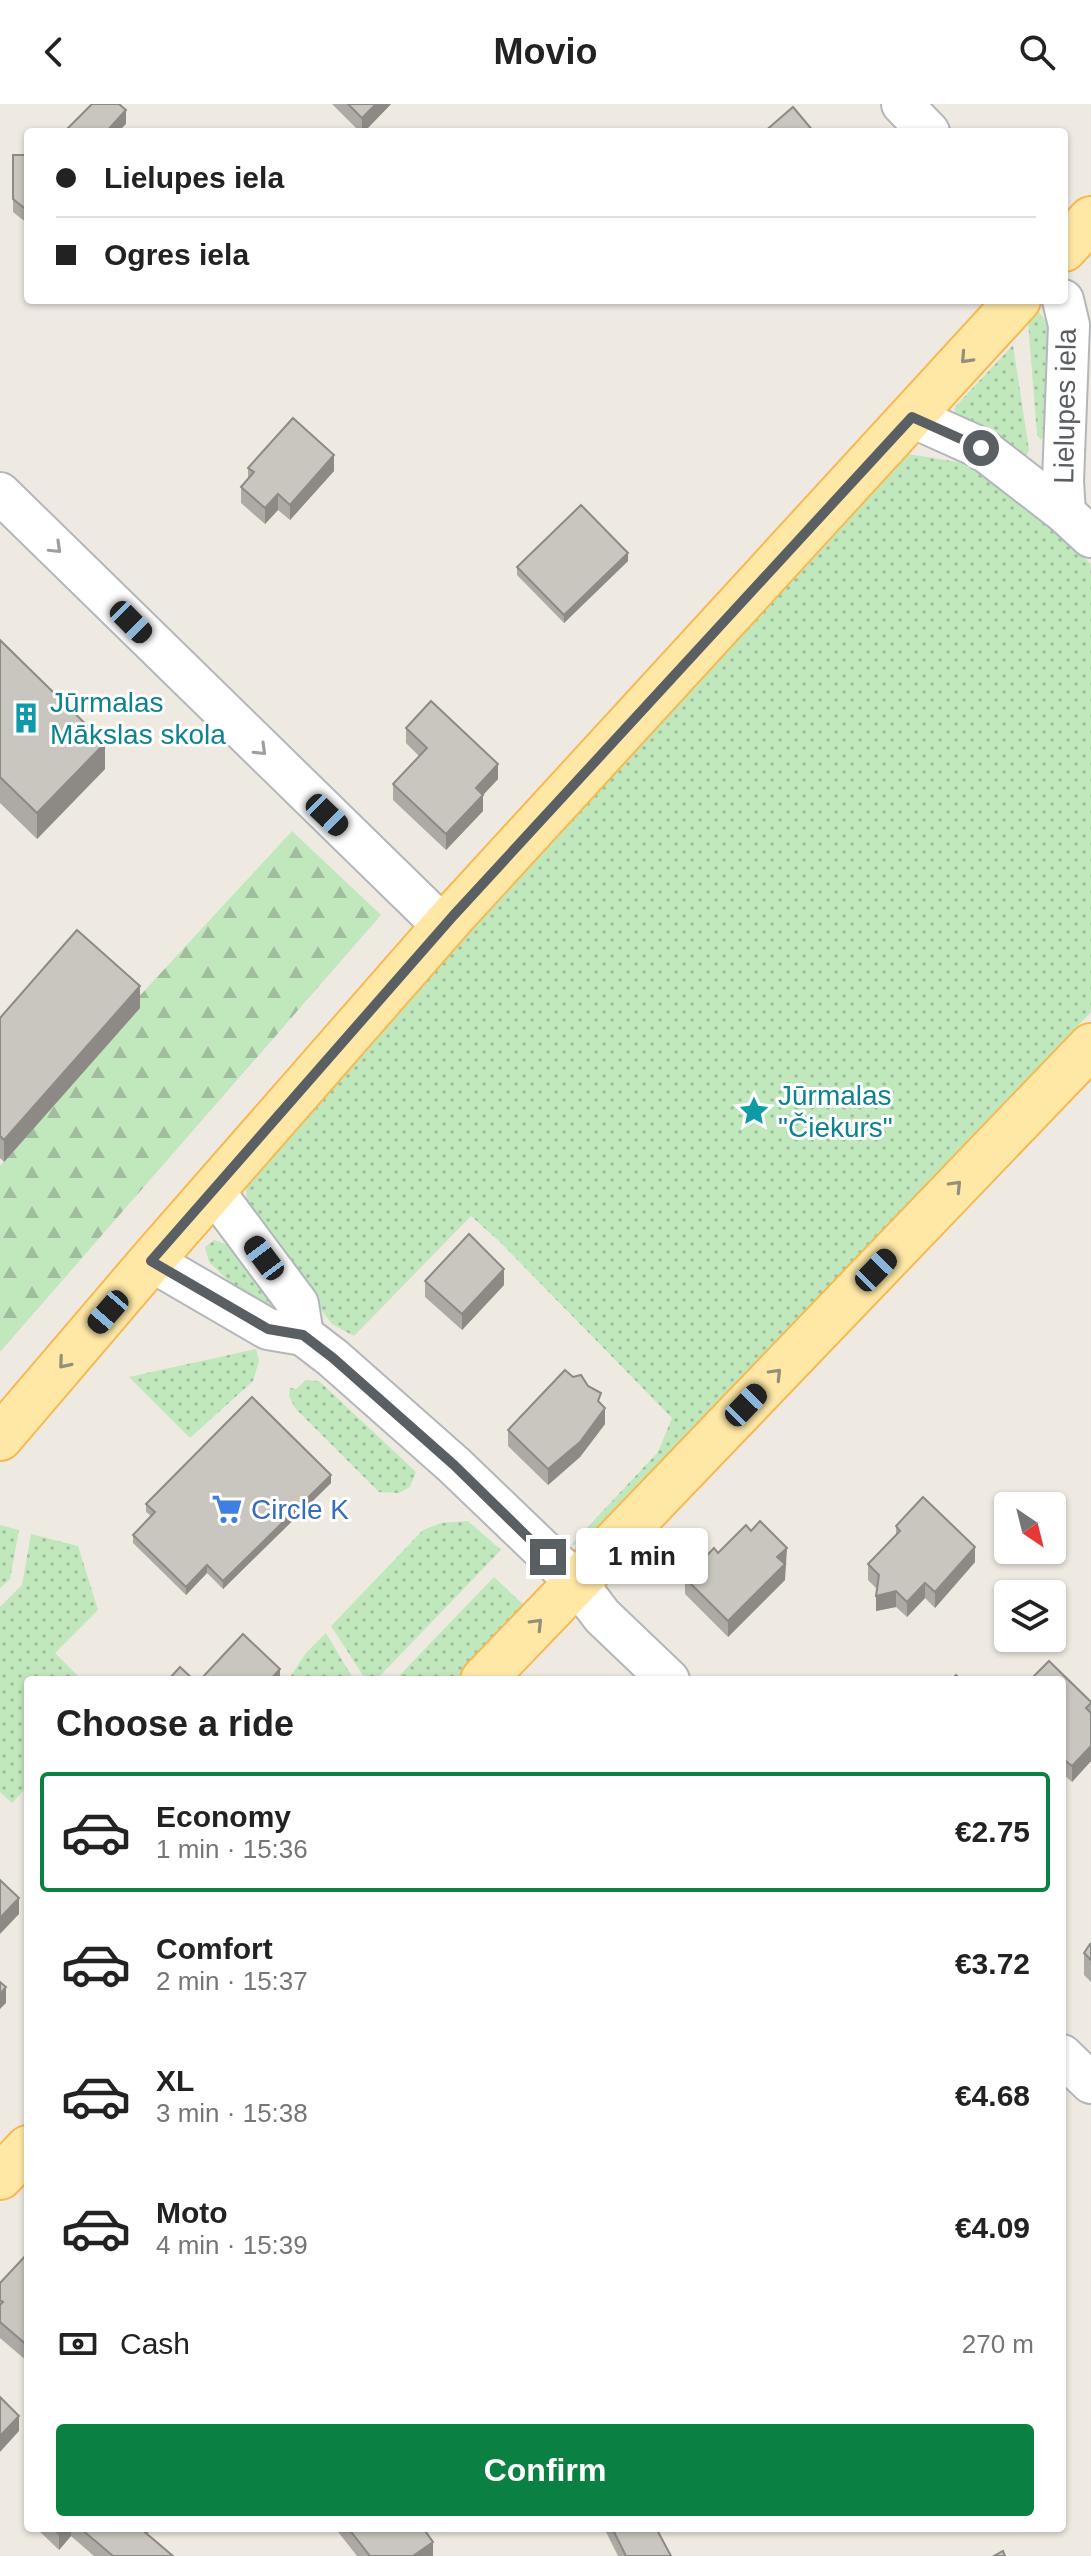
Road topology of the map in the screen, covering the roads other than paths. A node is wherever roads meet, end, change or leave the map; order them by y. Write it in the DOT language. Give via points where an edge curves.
graph roads {
  1 [pos="902,104"];
  2 [pos="925,128"];
  3 [pos="1091,219"];
  4 [pos="1068,245"];
  5 [pos="1014,304"];
  6 [pos="1064,304"];
  7 [pos="912,417"];
  8 [pos="0,493"];
  9 [pos="1078,525"];
  10 [pos="444,927"];
  11 [pos="1091,1046"];
  12 [pos="213,1190"];
  13 [pos="151,1261"];
  14 [pos="303,1335"];
  15 [pos="0,1438"];
  16 [pos="577,1583"];
  17 [pos="487,1676"];
  18 [pos="665,1676"];
  19 [pos="1066,2059"];
  20 [pos="1091,2083"];
  21 [pos="24,2152"];
  22 [pos="0,2177"];
  1 -- 2 [label="street"];
  3 -- 4 [label="main road"];
  5 -- 7 [label="main road, one-way"];
  6 -- 9 [label="street, Lielupes iela" via="1069,325 1063,481"];
  7 -- 9 [label="street, Lielupes iela" via="981,448"];
  7 -- 10 [label="main road"];
  8 -- 10 [label="street, one-way"];
  10 -- 12 [label="main road"];
  16 -- 11 [label="main road, one-way"];
  12 -- 13 [label="main road"];
  12 -- 14 [label="street" via="298,1304"];
  13 -- 14 [label="street" via="268,1329"];
  13 -- 15 [label="main road, one-way"];
  14 -- 16 [label="street" via="454,1465"];
  17 -- 16 [label="main road, one-way"];
  16 -- 18 [label="street" via="602,1616"];
  19 -- 20 [label="street"];
  21 -- 22 [label="main road"];
}
